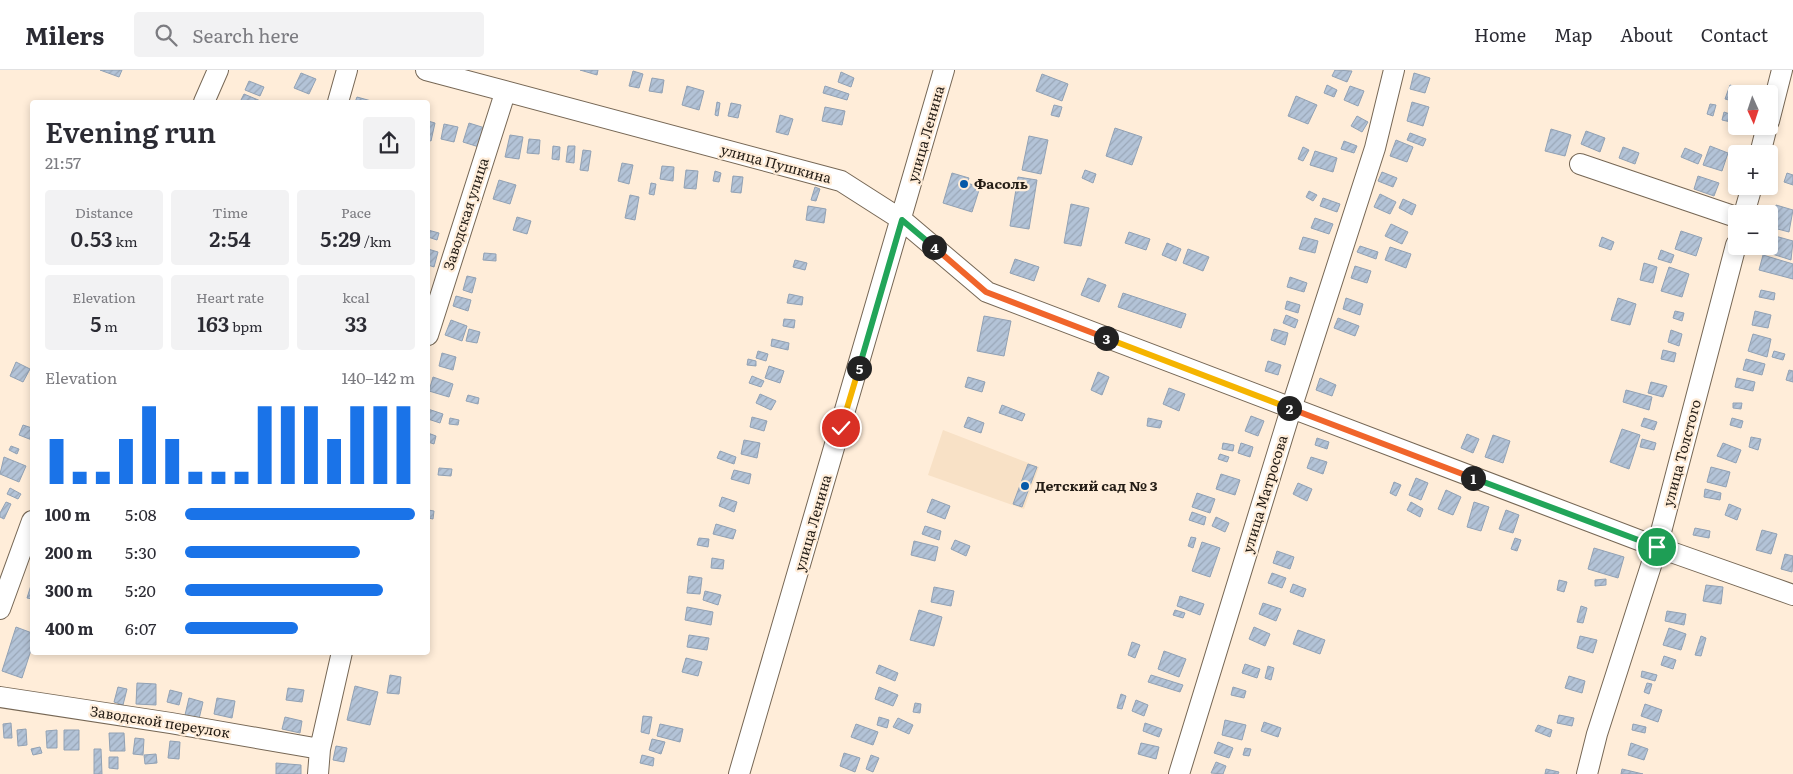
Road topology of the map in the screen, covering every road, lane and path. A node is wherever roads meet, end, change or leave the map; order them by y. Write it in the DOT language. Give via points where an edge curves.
graph roads {
  1 [pos="218,70"];
  2 [pos="347,70"];
  3 [pos="426,70"];
  4 [pos="944,70"];
  5 [pos="1394,70"];
  6 [pos="1782,70"];
  7 [pos="1778,86"];
  8 [pos="505,93"];
  9 [pos="205,100"];
  10 [pos="339,100"];
  11 [pos="1580,164"];
  12 [pos="1728,214"];
  13 [pos="902,220"];
  14 [pos="1733,255"];
  15 [pos="430,330"];
  16 [pos="1292,409"];
  17 [pos="30,526"];
  18 [pos="1657,547"];
  19 [pos="1793,595"];
  20 [pos="0,609"];
  21 [pos="341,655"];
  22 [pos="0,697"];
  23 [pos="320,749"];
  24 [pos="318,774"];
  25 [pos="739,774"];
  26 [pos="1180,774"];
  27 [pos="1587,774"];
  1 -- 9 [label="street"];
  2 -- 10 [label="street"];
  3 -- 8 [label="street, улица Пушкина"];
  4 -- 13 [label="street, улица Ленина"];
  5 -- 16 [label="street, улица Матросова" via="1375,148"];
  6 -- 7 [label="street"];
  8 -- 13 [label="street, улица Пушкина" via="842,181"];
  8 -- 15 [label="street, Заводская улица"];
  11 -- 12 [label="street"];
  13 -- 16 [label="street, улица Пушкина" via="986,292"];
  13 -- 25 [label="street, улица Ленина"];
  14 -- 18 [label="street, улица Толстого"];
  16 -- 18 [label="street, улица Пушкина"];
  16 -- 26 [label="street, улица Матросова"];
  17 -- 20 [label="street"];
  18 -- 19 [label="street, улица Пушкина"];
  18 -- 27 [label="street, улица Толстого"];
  21 -- 23 [label="street"];
  22 -- 23 [label="street, Заводской переулок"];
  23 -- 24 [label="street"];
}
